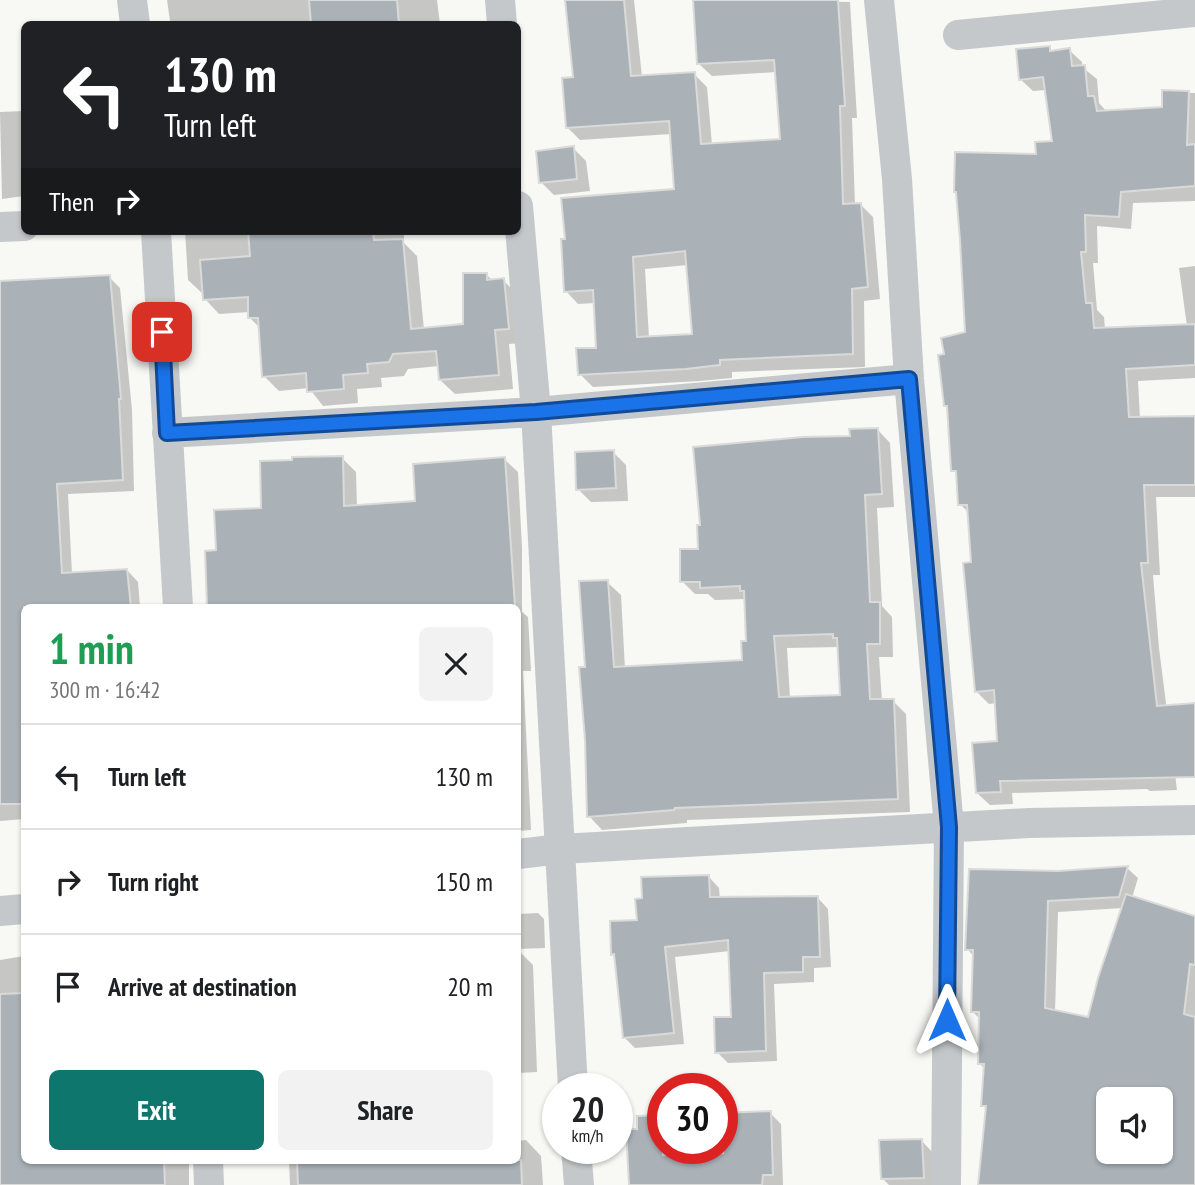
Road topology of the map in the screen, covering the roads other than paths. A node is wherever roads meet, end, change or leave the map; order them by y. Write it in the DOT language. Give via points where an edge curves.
graph roads {
  1 [pos="132,0"];
  2 [pos="500,0"];
  3 [pos="879,0"];
  4 [pos="1195,12"];
  5 [pos="135,21"];
  6 [pos="502,21"];
  7 [pos="958,35"];
  8 [pos="21,226"];
  9 [pos="0,227"];
  10 [pos="156,235"];
  11 [pos="521,235"];
  12 [pos="909,379"];
  13 [pos="536,412"];
  14 [pos="167,433"];
  15 [pos="178,604"];
  16 [pos="1195,820"];
  17 [pos="949,827"];
  18 [pos="560,849"];
  19 [pos="521,854"];
  20 [pos="21,909"];
  21 [pos="0,911"];
  22 [pos="572,1073"];
  23 [pos="208,1164"];
  24 [pos="577,1164"];
  25 [pos="209,1185"];
  26 [pos="579,1185"];
  27 [pos="946,1185"];
  1 -- 5 [label="street"];
  2 -- 6 [label="street"];
  3 -- 12 [label="street" via="897,179"];
  4 -- 7 [label="street"];
  8 -- 9 [label="street"];
  10 -- 14 [label="street"];
  11 -- 13 [label="street"];
  12 -- 13 [label="street"];
  12 -- 17 [label="street"];
  13 -- 14 [label="street"];
  13 -- 18 [label="street"];
  14 -- 15 [label="street"];
  16 -- 17 [label="street"];
  17 -- 18 [label="street"];
  17 -- 27 [label="street"];
  18 -- 19 [label="street"];
  18 -- 22 [label="street"];
  20 -- 21 [label="street"];
  23 -- 25 [label="street"];
  24 -- 26 [label="street"];
}
